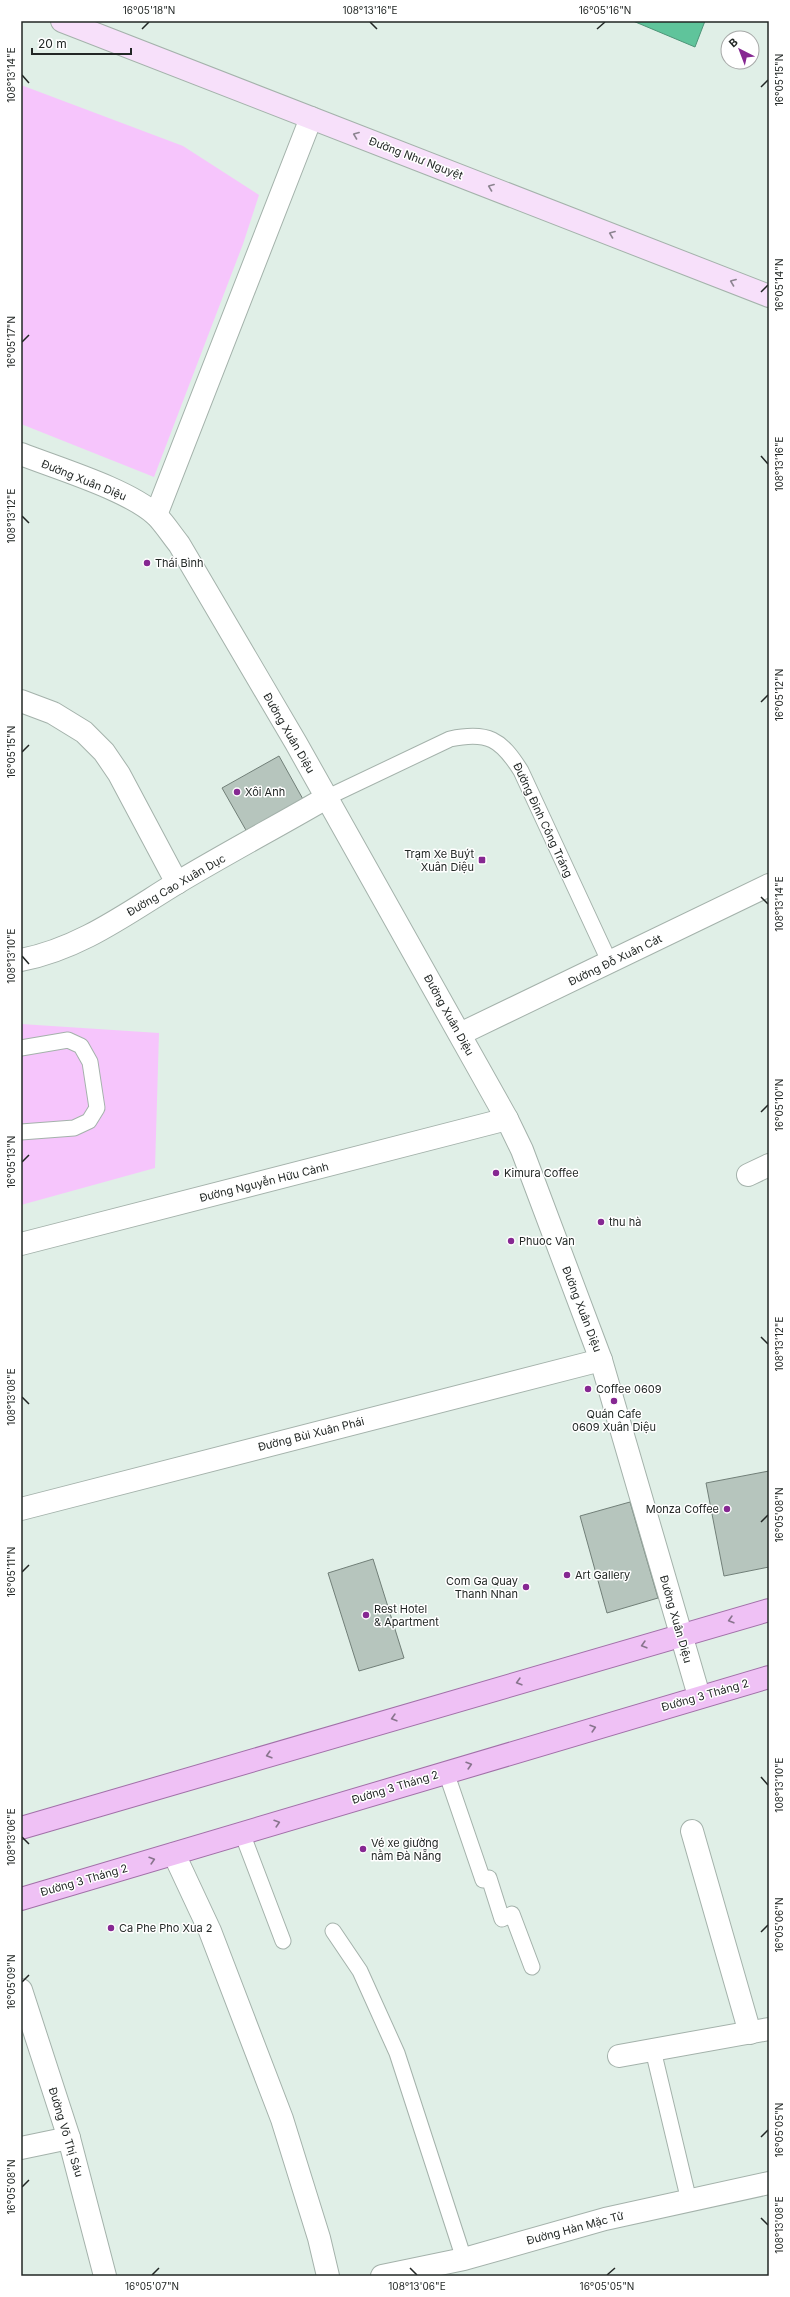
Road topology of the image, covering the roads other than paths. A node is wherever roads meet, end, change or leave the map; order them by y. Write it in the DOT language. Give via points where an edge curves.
graph roads {
  1 [pos="62,21"];
  2 [pos="311,118"];
  3 [pos="769,296"];
  4 [pos="21,454"];
  5 [pos="156,515"];
  6 [pos="21,701"];
  7 [pos="326,798"];
  8 [pos="177,883"];
  9 [pos="769,885"];
  10 [pos="21,960"];
  11 [pos="610,963"];
  12 [pos="460,1034"];
  13 [pos="21,1048"];
  14 [pos="507,1119"];
  15 [pos="21,1132"];
  16 [pos="769,1165"];
  17 [pos="748,1175"];
  18 [pos="21,1244"];
  19 [pos="601,1360"];
  20 [pos="21,1509"];
  21 [pos="769,1610"];
  22 [pos="681,1635"];
  23 [pos="769,1676"];
  24 [pos="699,1696"];
  25 [pos="446,1772"];
  26 [pos="21,1828"];
  27 [pos="692,1831"];
  28 [pos="242,1833"];
  29 [pos="174,1854"];
  30 [pos="21,1899"];
  31 [pos="333,1932"];
  32 [pos="283,1941"];
  33 [pos="532,1967"];
  34 [pos="21,1990"];
  35 [pos="759,2031"];
  36 [pos="653,2050"];
  37 [pos="619,2056"];
  38 [pos="69,2138"];
  39 [pos="21,2148"];
  40 [pos="769,2183"];
  41 [pos="689,2201"];
  42 [pos="464,2259"];
  43 [pos="105,2276"];
  44 [pos="328,2276"];
  45 [pos="382,2276"];
  1 -- 2 [label="street, Đường Như Nguyệt"];
  3 -- 2 [label="street, Đường Như Nguyệt, one-way"];
  2 -- 5 [label="street"];
  4 -- 5 [label="street, Đường Xuân Diệu" via="119,492"];
  5 -- 7 [label="street, Đường Xuân Diệu" via="183,551 296,742"];
  6 -- 8 [label="street" via="53,713 84,732 104,752 119,774"];
  7 -- 8 [label="street, Đường Cao Xuân Dục"];
  7 -- 11 [label="lane, Đường Đinh Công Tráng" via="450,740 468,735 485,736 500,743 521,771"];
  7 -- 12 [label="street, Đường Xuân Diệu"];
  8 -- 10 [label="street, Đường Cao Xuân Dục" via="94,934 62,949"];
  9 -- 11 [label="street, Đường Đỗ Xuân Cát"];
  11 -- 12 [label="street, Đường Đỗ Xuân Cát"];
  12 -- 14 [label="street, Đường Xuân Diệu"];
  13 -- 15 [label="lane" via="68,1040 81,1046 90,1062 96,1108 89,1122 74,1128"];
  14 -- 18 [label="street, Đường Nguyễn Hữu Cảnh"];
  14 -- 19 [label="street, Đường Xuân Diệu" via="522,1150"];
  16 -- 17 [label="street"];
  19 -- 20 [label="street, Đường Bùi Xuân Phái"];
  19 -- 22 [label="street, Đường Xuân Diệu"];
  21 -- 22 [label="main road, one-way"];
  22 -- 24 [label="street, Đường Xuân Diệu"];
  22 -- 26 [label="main road, one-way"];
  23 -- 24 [label="main road, Đường 3 Tháng 2"];
  25 -- 24 [label="main road, Đường 3 Tháng 2, one-way"];
  28 -- 25 [label="main road, Đường 3 Tháng 2, one-way"];
  25 -- 33 [label="lane" via="483,1880 489,1878 502,1919 512,1914"];
  27 -- 35 [label="street"];
  28 -- 29 [label="main road, Đường 3 Tháng 2"];
  28 -- 32 [label="lane"];
  30 -- 29 [label="main road, Đường 3 Tháng 2, one-way"];
  29 -- 44 [label="street" via="210,1931 282,2119 319,2238"];
  31 -- 42 [label="lane" via="360,1971 397,2053"];
  34 -- 38 [label="street, Đường Võ Thị Sáu"];
  35 -- 36 [label="street"];
  36 -- 37 [label="street"];
  36 -- 41 [label="lane"];
  38 -- 39 [label="street"];
  38 -- 43 [label="street, Đường Võ Thị Sáu"];
  40 -- 41 [label="street, Đường Hàn Mặc Tử"];
  41 -- 42 [label="street, Đường Hàn Mặc Tử" via="605,2219"];
  42 -- 45 [label="street, Đường Hàn Mặc Tử"];
}
